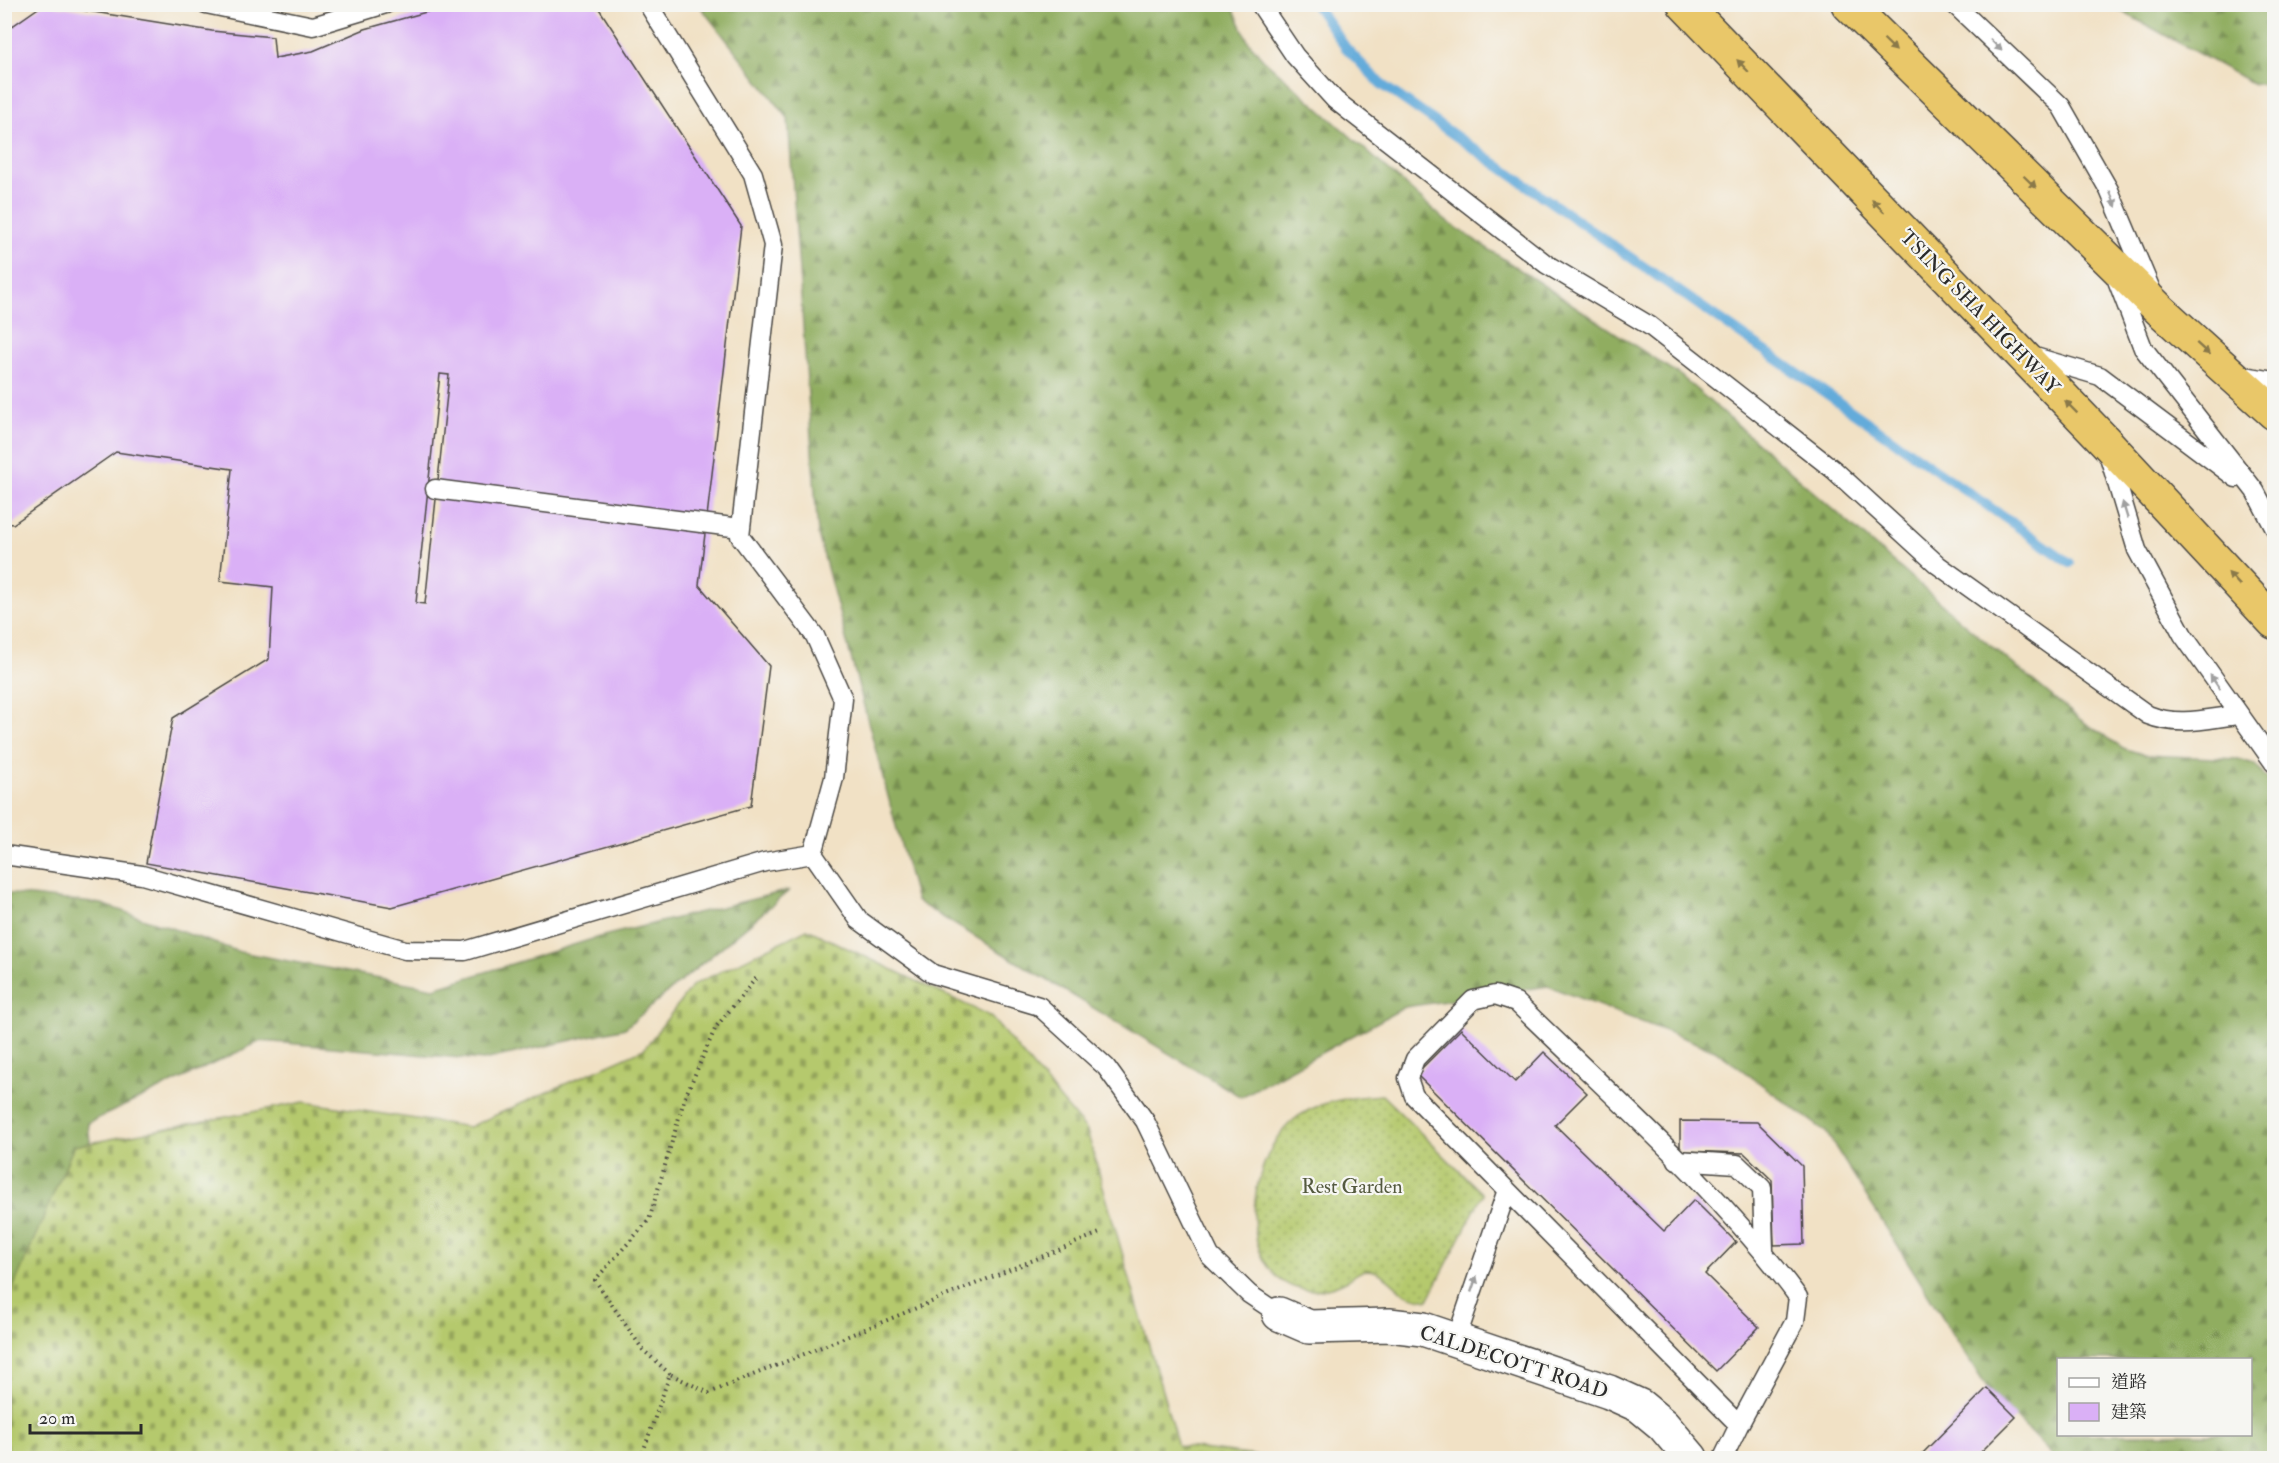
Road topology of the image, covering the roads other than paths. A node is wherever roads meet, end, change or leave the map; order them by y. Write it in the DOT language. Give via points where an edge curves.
graph roads {
  1 [pos="206,4"];
  2 [pos="386,4"];
  3 [pos="648,4"];
  4 [pos="1260,4"];
  5 [pos="1684,4"];
  6 [pos="1848,4"];
  7 [pos="1954,4"];
  8 [pos="2109,259"];
  9 [pos="2160,310"];
  10 [pos="2016,351"];
  11 [pos="2230,373"];
  12 [pos="2274,381"];
  13 [pos="2274,413"];
  14 [pos="2104,441"];
  15 [pos="435,489"];
  16 [pos="2254,492"];
  17 [pos="2274,505"];
  18 [pos="2274,527"];
  19 [pos="740,528"];
  20 [pos="2274,622"];
  21 [pos="2237,715"];
  22 [pos="2274,763"];
  23 [pos="813,854"];
  24 [pos="4,855"];
  25 [pos="1677,1160"];
  26 [pos="1507,1190"];
  27 [pos="1764,1250"];
  28 [pos="1279,1314"];
  29 [pos="1456,1340"];
  30 [pos="1739,1425"];
  31 [pos="1691,1458"];
  32 [pos="1724,1458"];
  1 -- 2 [label="lane" via="313,26"];
  3 -- 19 [label="lane" via="753,174 773,245"];
  4 -- 21 [label="lane" via="1294,56 1335,100 1546,264 1650,326 1834,470 1938,565 2148,715 2184,723"];
  10 -- 5 [label="highway, TSING SHA HIGHWAY, one-way"];
  6 -- 8 [label="highway, one-way"];
  7 -- 9 [label="lane, one-way" via="2061,106 2109,190"];
  8 -- 9 [label="highway"];
  8 -- 16 [label="lane" via="2143,348"];
  9 -- 11 [label="highway, one-way"];
  14 -- 10 [label="highway, TSING SHA HIGHWAY, one-way"];
  10 -- 16 [label="lane" via="2100,376"];
  11 -- 12 [label="lane"];
  11 -- 13 [label="highway"];
  20 -- 14 [label="highway, TSING SHA HIGHWAY, one-way"];
  21 -- 14 [label="lane, one-way" via="2183,635 2137,550"];
  15 -- 19 [label="lane"];
  16 -- 17 [label="lane"];
  16 -- 18 [label="lane"];
  19 -- 23 [label="lane" via="740,536 815,636 843,699 834,778"];
  21 -- 22 [label="lane"];
  23 -- 24 [label="lane" via="765,862 465,951 405,950 142,875"];
  23 -- 28 [label="lane" via="859,920 933,974 1040,1005 1106,1067 1145,1121 1210,1256 1249,1294"];
  25 -- 26 [label="lane" via="1516,1002 1495,995 1473,1000 1415,1059 1408,1078 1414,1096"];
  25 -- 27 [label="lane"];
  25 -- 27 [label="lane" via="1737,1164 1762,1188"];
  29 -- 26 [label="lane, one-way"];
  26 -- 30 [label="lane"];
  27 -- 30 [label="lane" via="1798,1297 1795,1321"];
  28 -- 29 [label="street, CALDECOTT ROAD" via="1309,1328 1389,1325 1423,1329"];
  29 -- 31 [label="street, CALDECOTT ROAD" via="1609,1392 1640,1407 1663,1425"];
  30 -- 32 [label="lane"];
}
